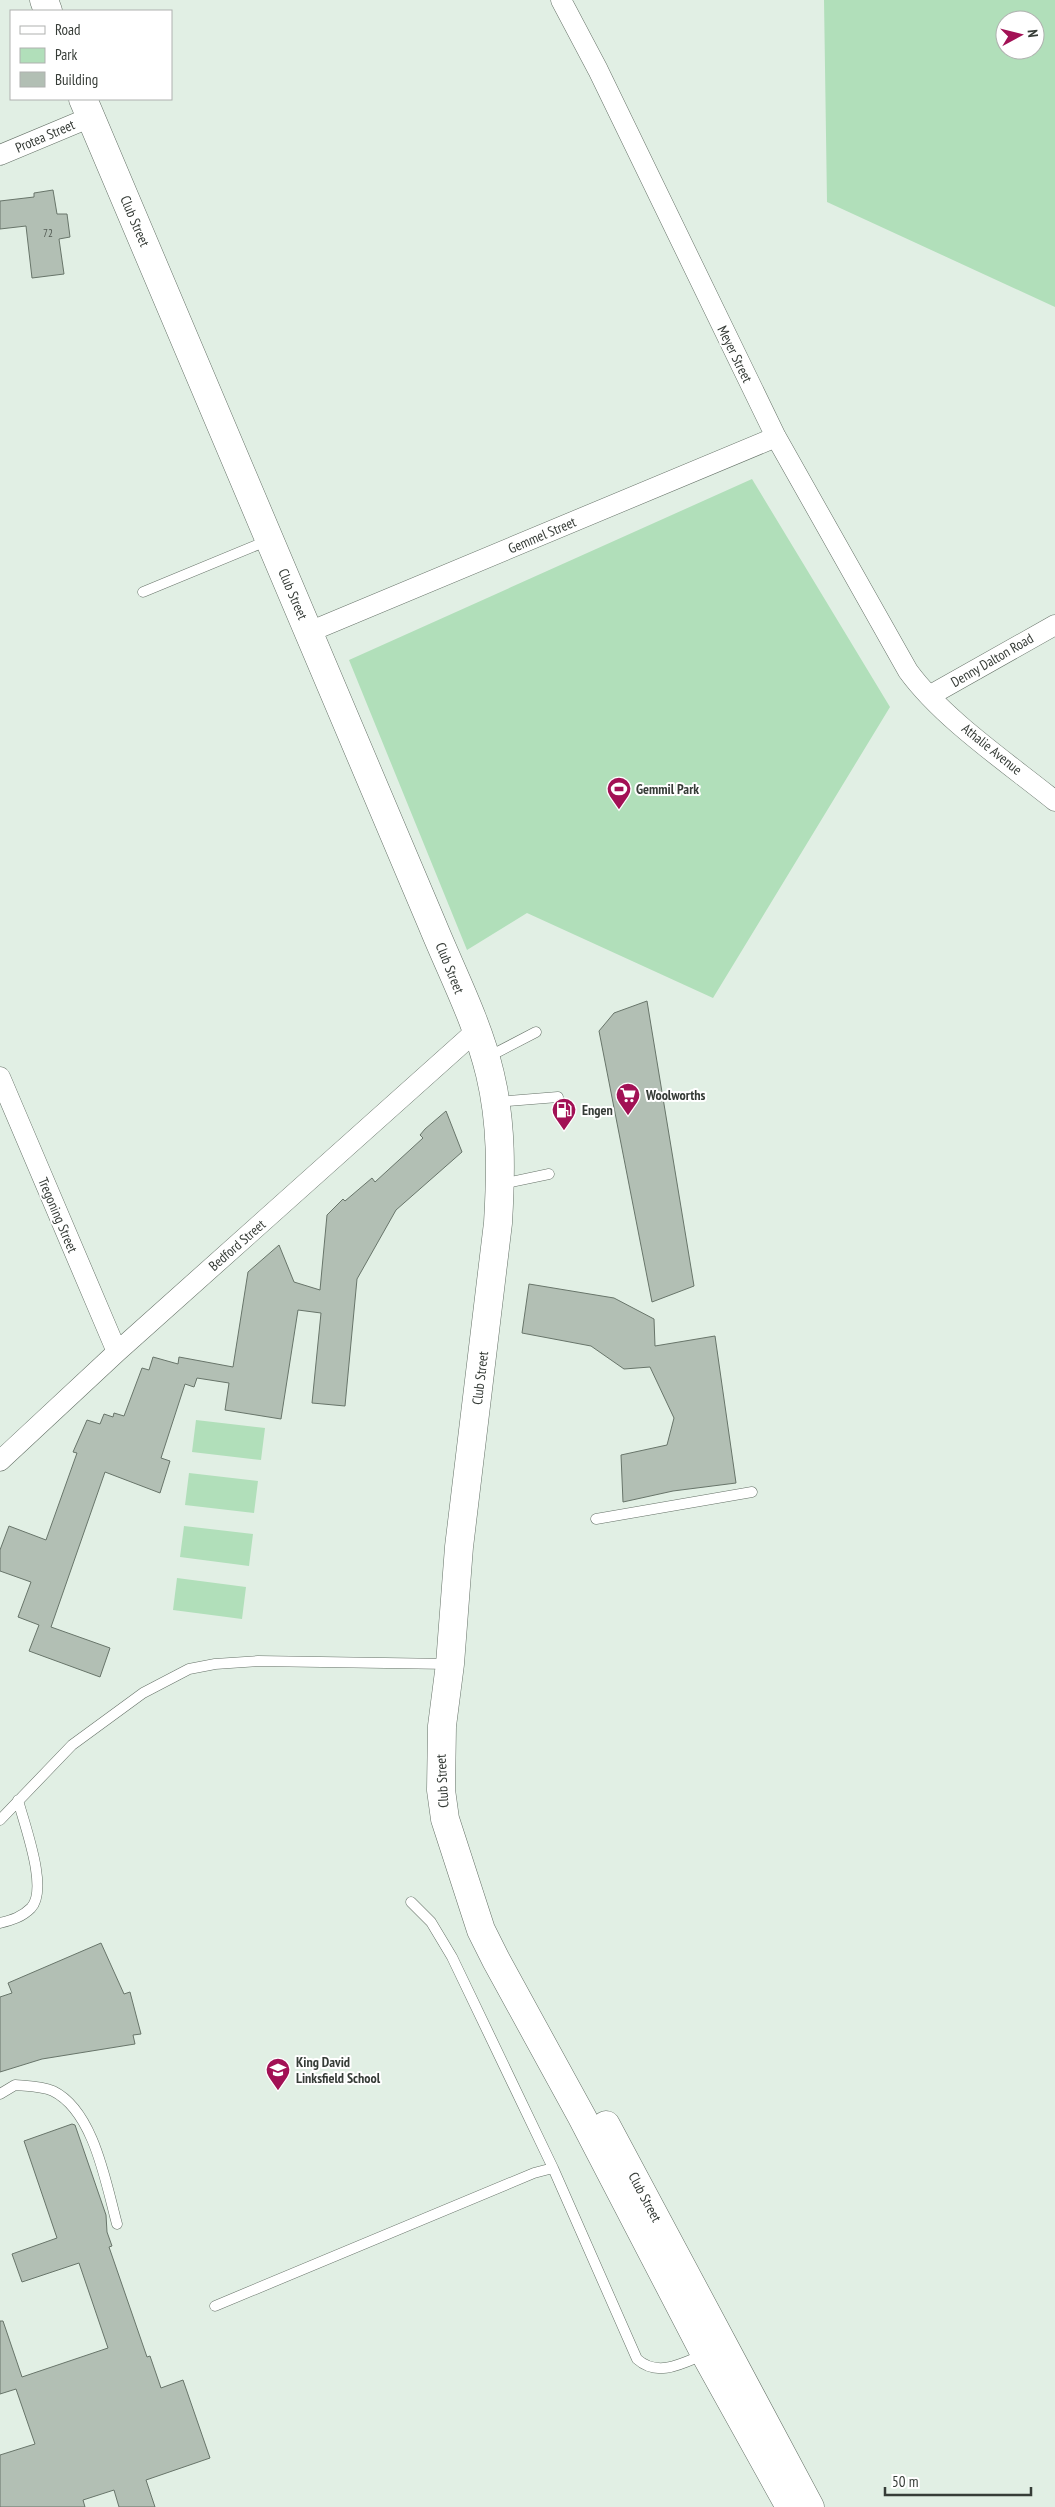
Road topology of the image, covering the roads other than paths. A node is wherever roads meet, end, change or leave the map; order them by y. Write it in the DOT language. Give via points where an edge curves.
graph roads {
  1 [pos="561,0"];
  2 [pos="87,108"];
  3 [pos="0,155"];
  4 [pos="776,437"];
  5 [pos="270,540"];
  6 [pos="143,592"];
  7 [pos="1055,625"];
  8 [pos="309,632"];
  9 [pos="929,696"];
  10 [pos="1055,801"];
  11 [pos="476,1031"];
  12 [pos="536,1032"];
  13 [pos="485,1059"];
  14 [pos="0,1077"];
  15 [pos="558,1097"];
  16 [pos="496,1102"];
  17 [pos="549,1174"];
  18 [pos="501,1184"];
  19 [pos="117,1352"];
  20 [pos="0,1461"];
  21 [pos="752,1492"];
  22 [pos="596,1519"];
  23 [pos="450,1664"];
  24 [pos="18,1800"];
  25 [pos="0,1820"];
  26 [pos="411,1902"];
  27 [pos="0,1923"];
  28 [pos="0,2094"];
  29 [pos="553,2168"];
  30 [pos="117,2224"];
  31 [pos="215,2306"];
  32 [pos="714,2349"];
  33 [pos="790,2507"];
  34 [pos="810,2507"];
  1 -- 4 [label="street, Meyer Street"];
  2 -- 3 [label="street, Protea Street"];
  2 -- 5 [label="main road, Club Street"];
  4 -- 8 [label="street, Gemmel Street"];
  4 -- 9 [label="street, Meyer Street" via="898,654 917,684"];
  5 -- 6 [label="lane"];
  5 -- 8 [label="main road, Club Street"];
  7 -- 9 [label="street, Denny Dalton Road"];
  8 -- 11 [label="main road, Club Street"];
  9 -- 10 [label="street, Athalie Avenue"];
  11 -- 13 [label="main road, Club Street"];
  11 -- 19 [label="street, Bedford Street"];
  12 -- 13 [label="lane"];
  13 -- 16 [label="main road, Club Street"];
  14 -- 19 [label="street, Tregoning Street"];
  15 -- 16 [label="lane"];
  16 -- 18 [label="main road, Club Street"];
  17 -- 18 [label="lane"];
  18 -- 23 [label="main road, Club Street" via="459,1547"];
  19 -- 20 [label="street, Bedford Street"];
  21 -- 22 [label="lane"];
  23 -- 24 [label="lane" via="258,1661 189,1669 143,1693 72,1745"];
  23 -- 32 [label="main road, Club Street" via="442,1726 441,1790 445,1819 470,1895 497,1922"];
  24 -- 25 [label="lane"];
  24 -- 27 [label="lane" via="39,1884 32,1907 17,1918"];
  26 -- 29 [label="lane" via="431,1922 452,1957"];
  28 -- 30 [label="lane" via="15,2085 53,2091 78,2112 96,2145"];
  29 -- 31 [label="lane" via="534,2173"];
  29 -- 32 [label="lane" via="637,2359 650,2367 668,2369"];
  32 -- 33 [label="main road, Club Street"];
  32 -- 34 [label="main road, Club Street"];
}
